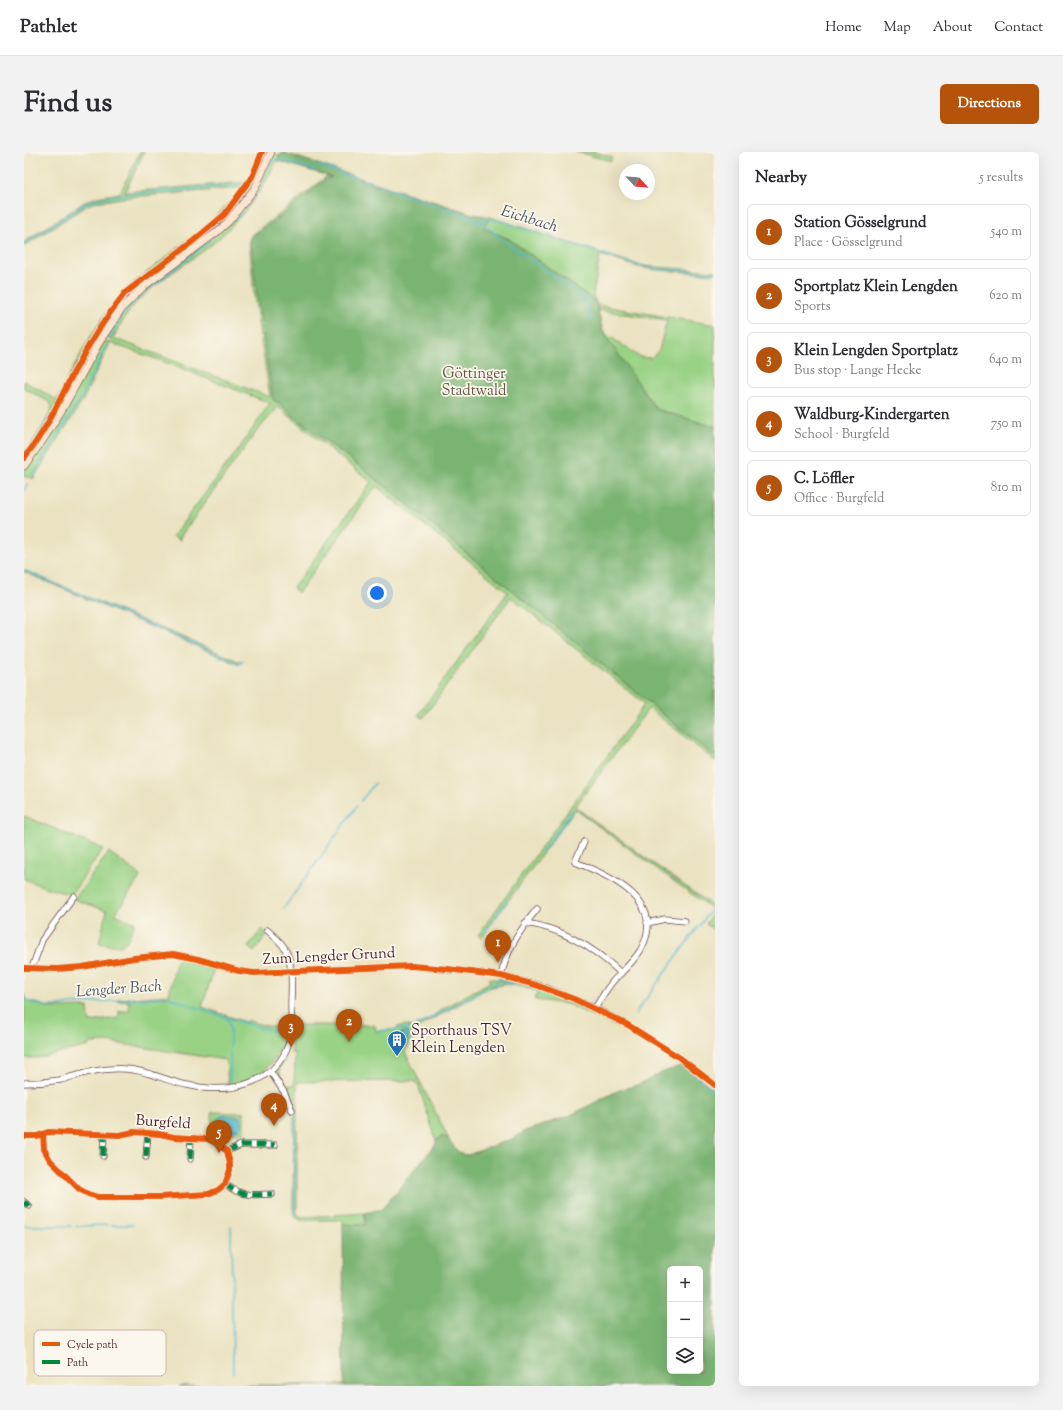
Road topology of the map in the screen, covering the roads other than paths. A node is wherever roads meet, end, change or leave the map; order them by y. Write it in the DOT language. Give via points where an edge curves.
graph roads {
  1 [pos="271,152"];
  2 [pos="24,466"];
  3 [pos="584,842"];
  4 [pos="74,896"];
  5 [pos="537,909"];
  6 [pos="685,921"];
  7 [pos="525,923"];
  8 [pos="647,923"];
  9 [pos="267,930"];
  10 [pos="24,968"];
  11 [pos="32,968"];
  12 [pos="291,972"];
  13 [pos="621,973"];
  14 [pos="501,976"];
  15 [pos="595,1008"];
  16 [pos="628,1025"];
  17 [pos="270,1070"];
  18 [pos="24,1083"];
  19 [pos="292,1110"];
  20 [pos="148,1133"];
  21 [pos="43,1134"];
  22 [pos="104,1134"];
  23 [pos="24,1136"];
  24 [pos="191,1138"];
  25 [pos="275,1145"];
  26 [pos="227,1151"];
  27 [pos="103,1156"];
  28 [pos="146,1157"];
  29 [pos="190,1159"];
  30 [pos="225,1184"];
  31 [pos="272,1194"];
  1 -- 2 [label="main road" via="255,188 229,221 143,287 122,308 101,339 63,408"];
  3 -- 8 [label="street" via="575,862 603,874 626,888 643,906"];
  4 -- 11 [label="street" via="42,940"];
  5 -- 7 [label="street"];
  6 -- 8 [label="street" via="665,919"];
  7 -- 13 [label="street" via="556,931 577,940 598,953"];
  7 -- 14 [label="street" via="509,948"];
  8 -- 13 [label="street" via="647,933 640,950"];
  9 -- 12 [label="street, Zum Lengder Grund" via="286,950"];
  10 -- 11 [label="street, Zum Lengder Grund"];
  11 -- 12 [label="street, Zum Lengder Grund" via="82,967 174,954 239,971 264,974"];
  12 -- 14 [label="street, Zum Lengder Grund" via="411,966"];
  12 -- 17 [label="street" via="291,1034 281,1058"];
  13 -- 15 [label="street" via="606,989"];
  14 -- 15 [label="street, Zum Lengder Grund" via="542,986"];
  15 -- 16 [label="street, Zum Lengder Grund"];
  17 -- 18 [label="street" via="249,1084 214,1089 180,1084 150,1073 126,1068 92,1071 55,1081"];
  17 -- 19 [label="street"];
  20 -- 22 [label="street, Burgfeld"];
  20 -- 24 [label="street, Burgfeld"];
  20 -- 28 [label="street, Burgfeld"];
  21 -- 22 [label="street, Burgfeld"];
  21 -- 23 [label="street, Burgfeld"];
  21 -- 30 [label="street" via="44,1150 57,1168 84,1192 98,1197 208,1194"];
  22 -- 27 [label="street"];
  24 -- 26 [label="street, Burgfeld" via="212,1140"];
  24 -- 29 [label="street, Burgfeld"];
  25 -- 26 [label="street" via="241,1145"];
  26 -- 30 [label="street" via="230,1170"];
  30 -- 31 [label="street" via="241,1194"];
}
